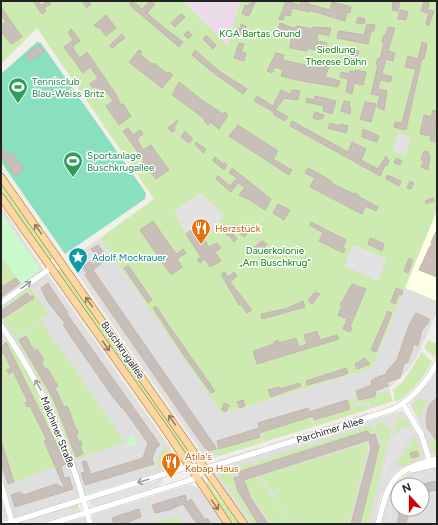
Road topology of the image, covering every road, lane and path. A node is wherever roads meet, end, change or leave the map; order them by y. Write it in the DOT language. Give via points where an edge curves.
graph roads {
  1 [pos="1,177"];
  2 [pos="1,197"];
  3 [pos="60,261"];
  4 [pos="51,268"];
  5 [pos="1,302"];
  6 [pos="1,324"];
  7 [pos="437,363"];
  8 [pos="402,404"];
  9 [pos="437,459"];
  10 [pos="430,463"];
  11 [pos="437,464"];
  12 [pos="190,466"];
  13 [pos="204,468"];
  14 [pos="197,478"];
  15 [pos="1,484"];
  16 [pos="83,500"];
  17 [pos="87,512"];
  18 [pos="12,522"];
  19 [pos="5,524"];
  20 [pos="50,524"];
  21 [pos="90,524"];
  22 [pos="228,524"];
  23 [pos="244,524"];
  24 [pos="378,524"];
  3 -- 1 [label="main road, Buschkrugallee, one-way"];
  2 -- 4 [label="main road, Buschkrugallee"];
  3 -- 4 [label="main road"];
  13 -- 3 [label="main road, Buschkrugallee, one-way"];
  5 -- 4 [label="street, one-way"];
  4 -- 12 [label="main road, Buschkrugallee, one-way"];
  16 -- 6 [label="street, Malchiner Straße, one-way" via="58,425 43,394"];
  7 -- 8 [label="street, Parchimer Allee" via="424,383"];
  8 -- 10 [label="street" via="421,434"];
  8 -- 13 [label="street, Parchimer Allee"];
  9 -- 10 [label="street"];
  10 -- 11 [label="street"];
  10 -- 24 [label="street" via="417,464 393,480 386,492"];
  12 -- 13 [label="street, Parchimer Allee"];
  12 -- 14 [label="main road, Buschkrugallee"];
  12 -- 16 [label="street, Parchimer Allee, one-way"];
  13 -- 14 [label="street"];
  13 -- 23 [label="main road, Buschkrugallee"];
  14 -- 17 [label="street"];
  14 -- 22 [label="main road, Buschkrugallee, one-way"];
  15 -- 18 [label="street"];
  16 -- 17 [label="street, Malchiner Straße"];
  16 -- 18 [label="street, Parchimer Allee"];
  17 -- 20 [label="street"];
  17 -- 21 [label="street, Malchiner Straße"];
  18 -- 19 [label="street, Parchimer Allee"];
}
